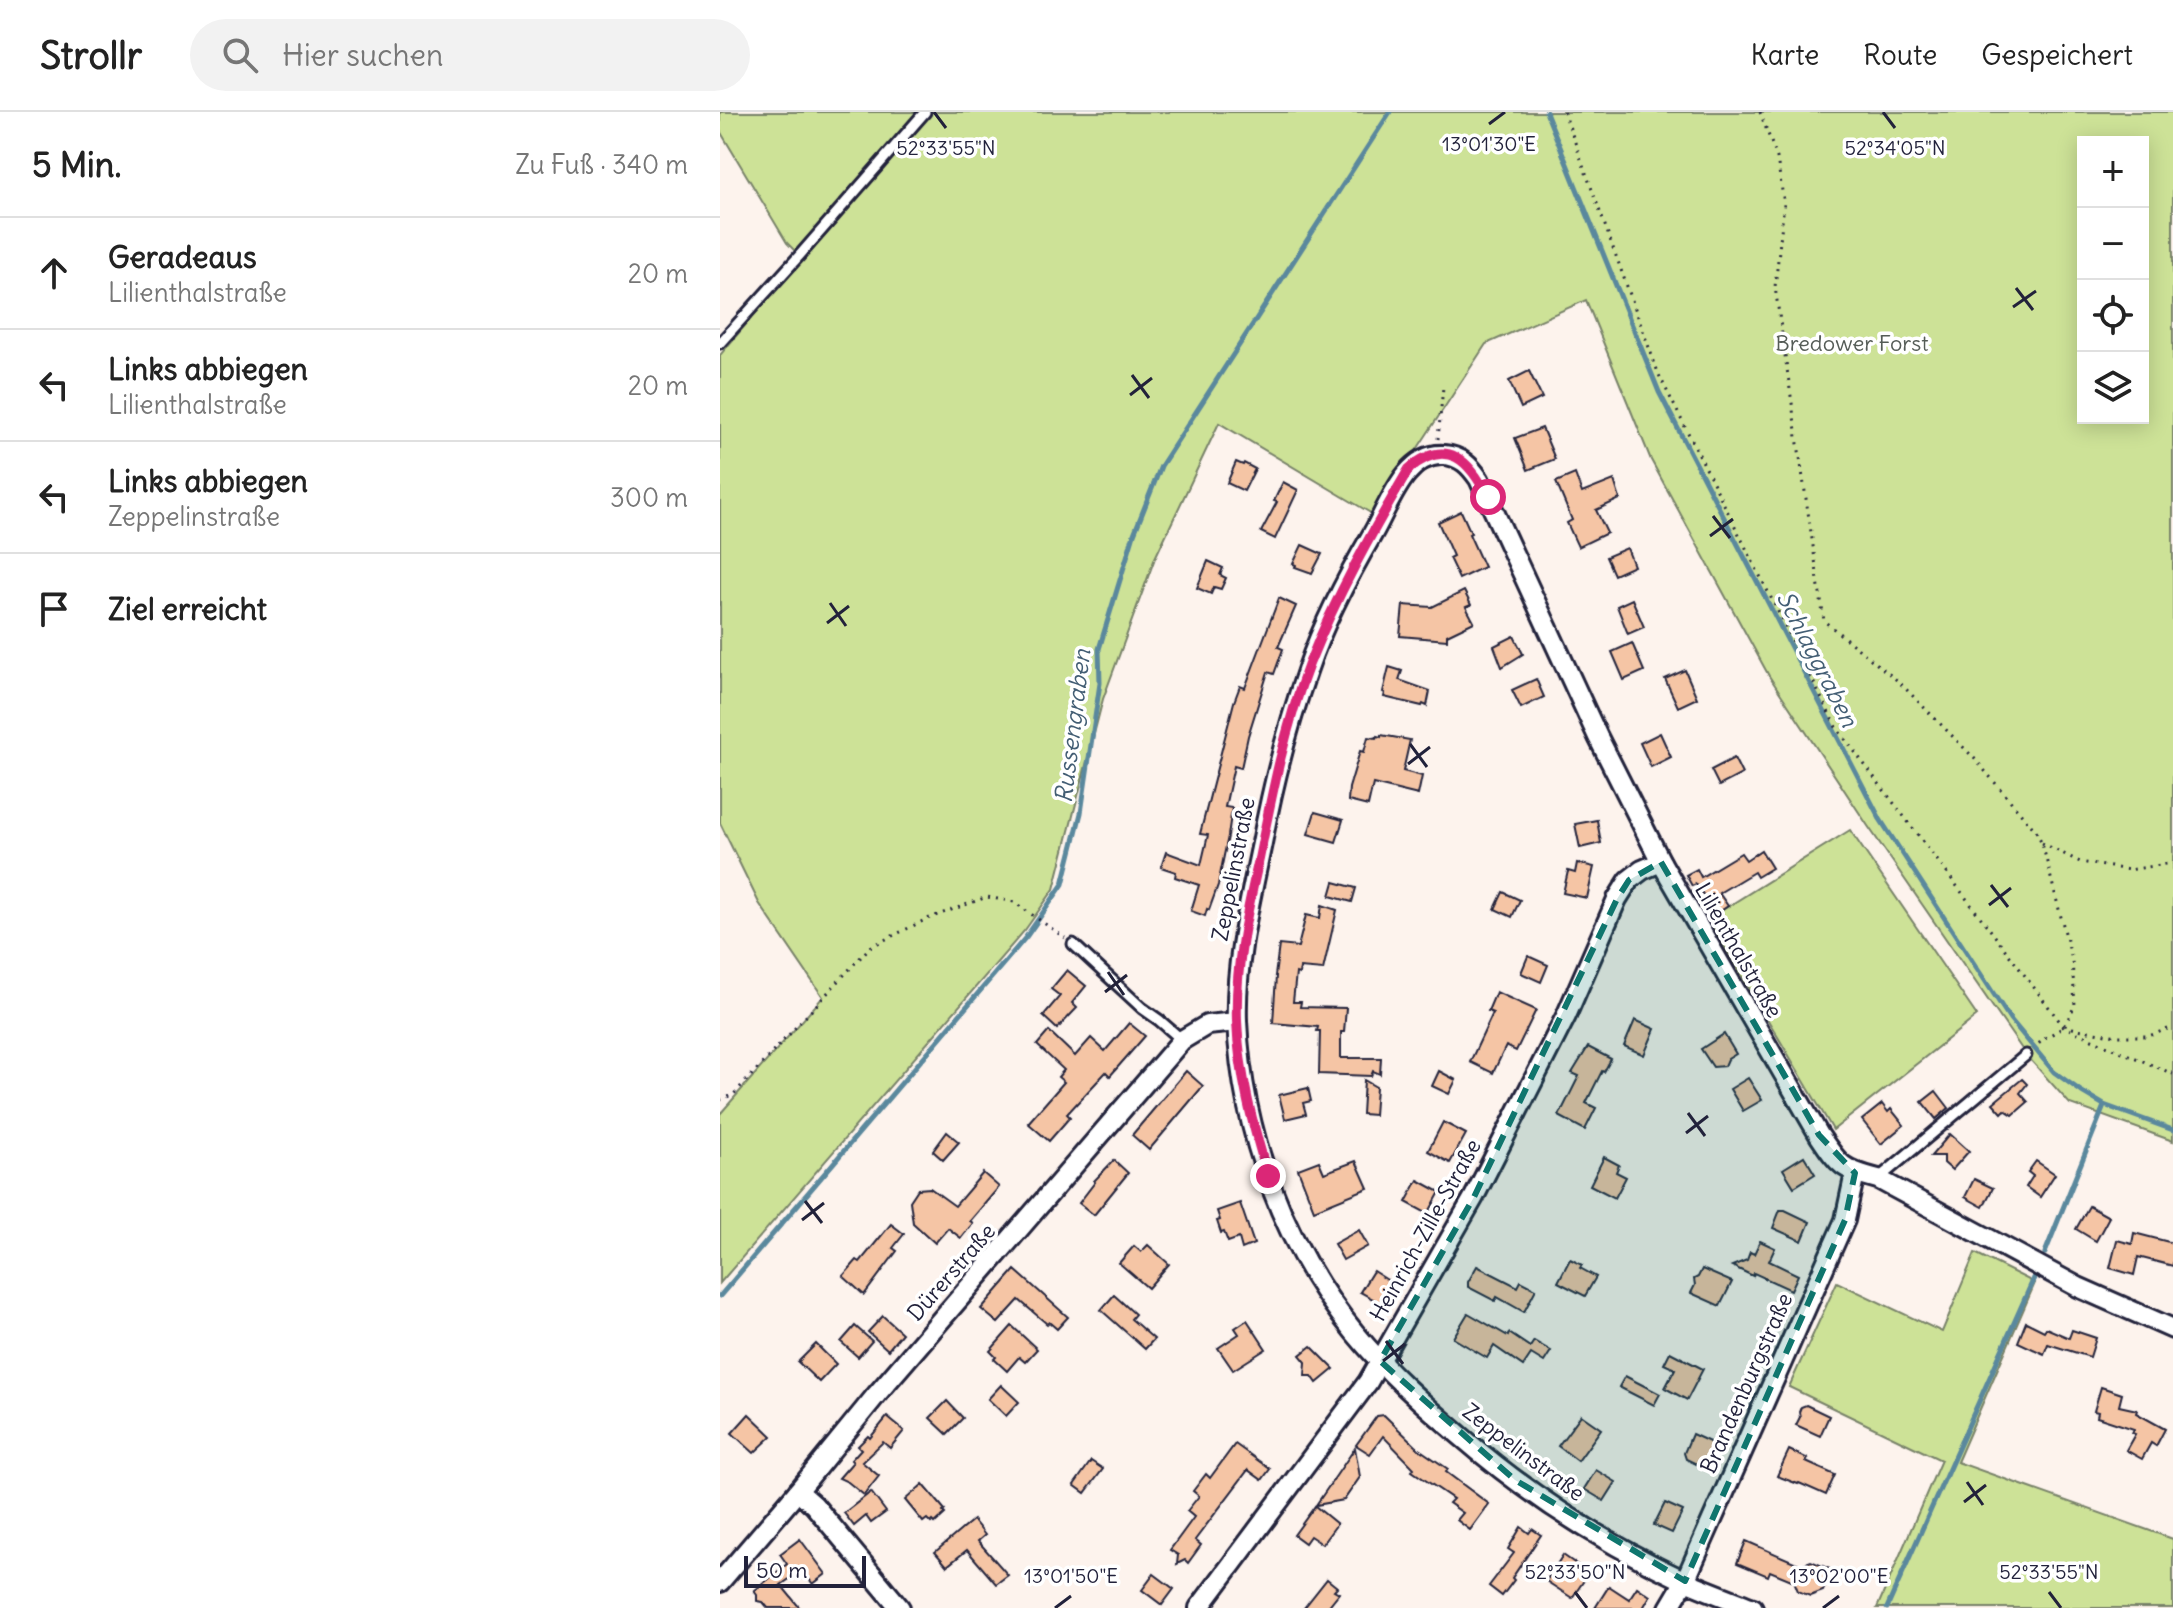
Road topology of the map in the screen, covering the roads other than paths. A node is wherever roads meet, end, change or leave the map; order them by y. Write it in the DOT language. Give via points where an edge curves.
graph roads {
  1 [pos="925,112"];
  2 [pos="720,343"];
  3 [pos="1428,457"];
  4 [pos="1661,862"];
  5 [pos="1073,944"];
  6 [pos="1237,1022"];
  7 [pos="1182,1040"];
  8 [pos="2026,1055"];
  9 [pos="1855,1173"];
  10 [pos="1878,1179"];
  11 [pos="2173,1329"];
  12 [pos="1380,1361"];
  13 [pos="798,1491"];
  14 [pos="1685,1581"];
  15 [pos="720,1582"];
  16 [pos="900,1608"];
  17 [pos="1199,1608"];
  18 [pos="1669,1608"];
  19 [pos="1753,1608"];
  1 -- 2 [label="lane"];
  3 -- 4 [label="street, Lilienthalstraße" via="1457,457 1479,479"];
  3 -- 6 [label="street, Zeppelinstraße" via="1409,469 1354,566 1309,666 1273,785 1250,898"];
  4 -- 9 [label="street, Lilienthalstraße" via="1819,1135 1836,1160"];
  4 -- 12 [label="street, Heinrich-Zille-Straße" via="1629,880 1617,899 1566,1016 1474,1197"];
  5 -- 7 [label="lane"];
  6 -- 7 [label="street, Dürerstraße" via="1207,1025"];
  6 -- 12 [label="street, Zeppelinstraße" via="1254,1130 1285,1221 1329,1299"];
  7 -- 13 [label="street, Dürerstraße"];
  8 -- 10 [label="lane"];
  9 -- 10 [label="street, Lilienthalstraße"];
  9 -- 14 [label="street, Brandenburgstraße" via="1845,1220"];
  10 -- 11 [label="street, Lilienthalstraße" via="2078,1287"];
  12 -- 14 [label="street, Zeppelinstraße" via="1525,1487 1598,1535"];
  12 -- 17 [label="street, Heinrich-Zille-Straße"];
  13 -- 15 [label="street, Dürerstraße"];
  13 -- 16 [label="street"];
  14 -- 18 [label="street, Brandenburgstraße"];
  14 -- 19 [label="street, Zeppelinstraße"];
}
